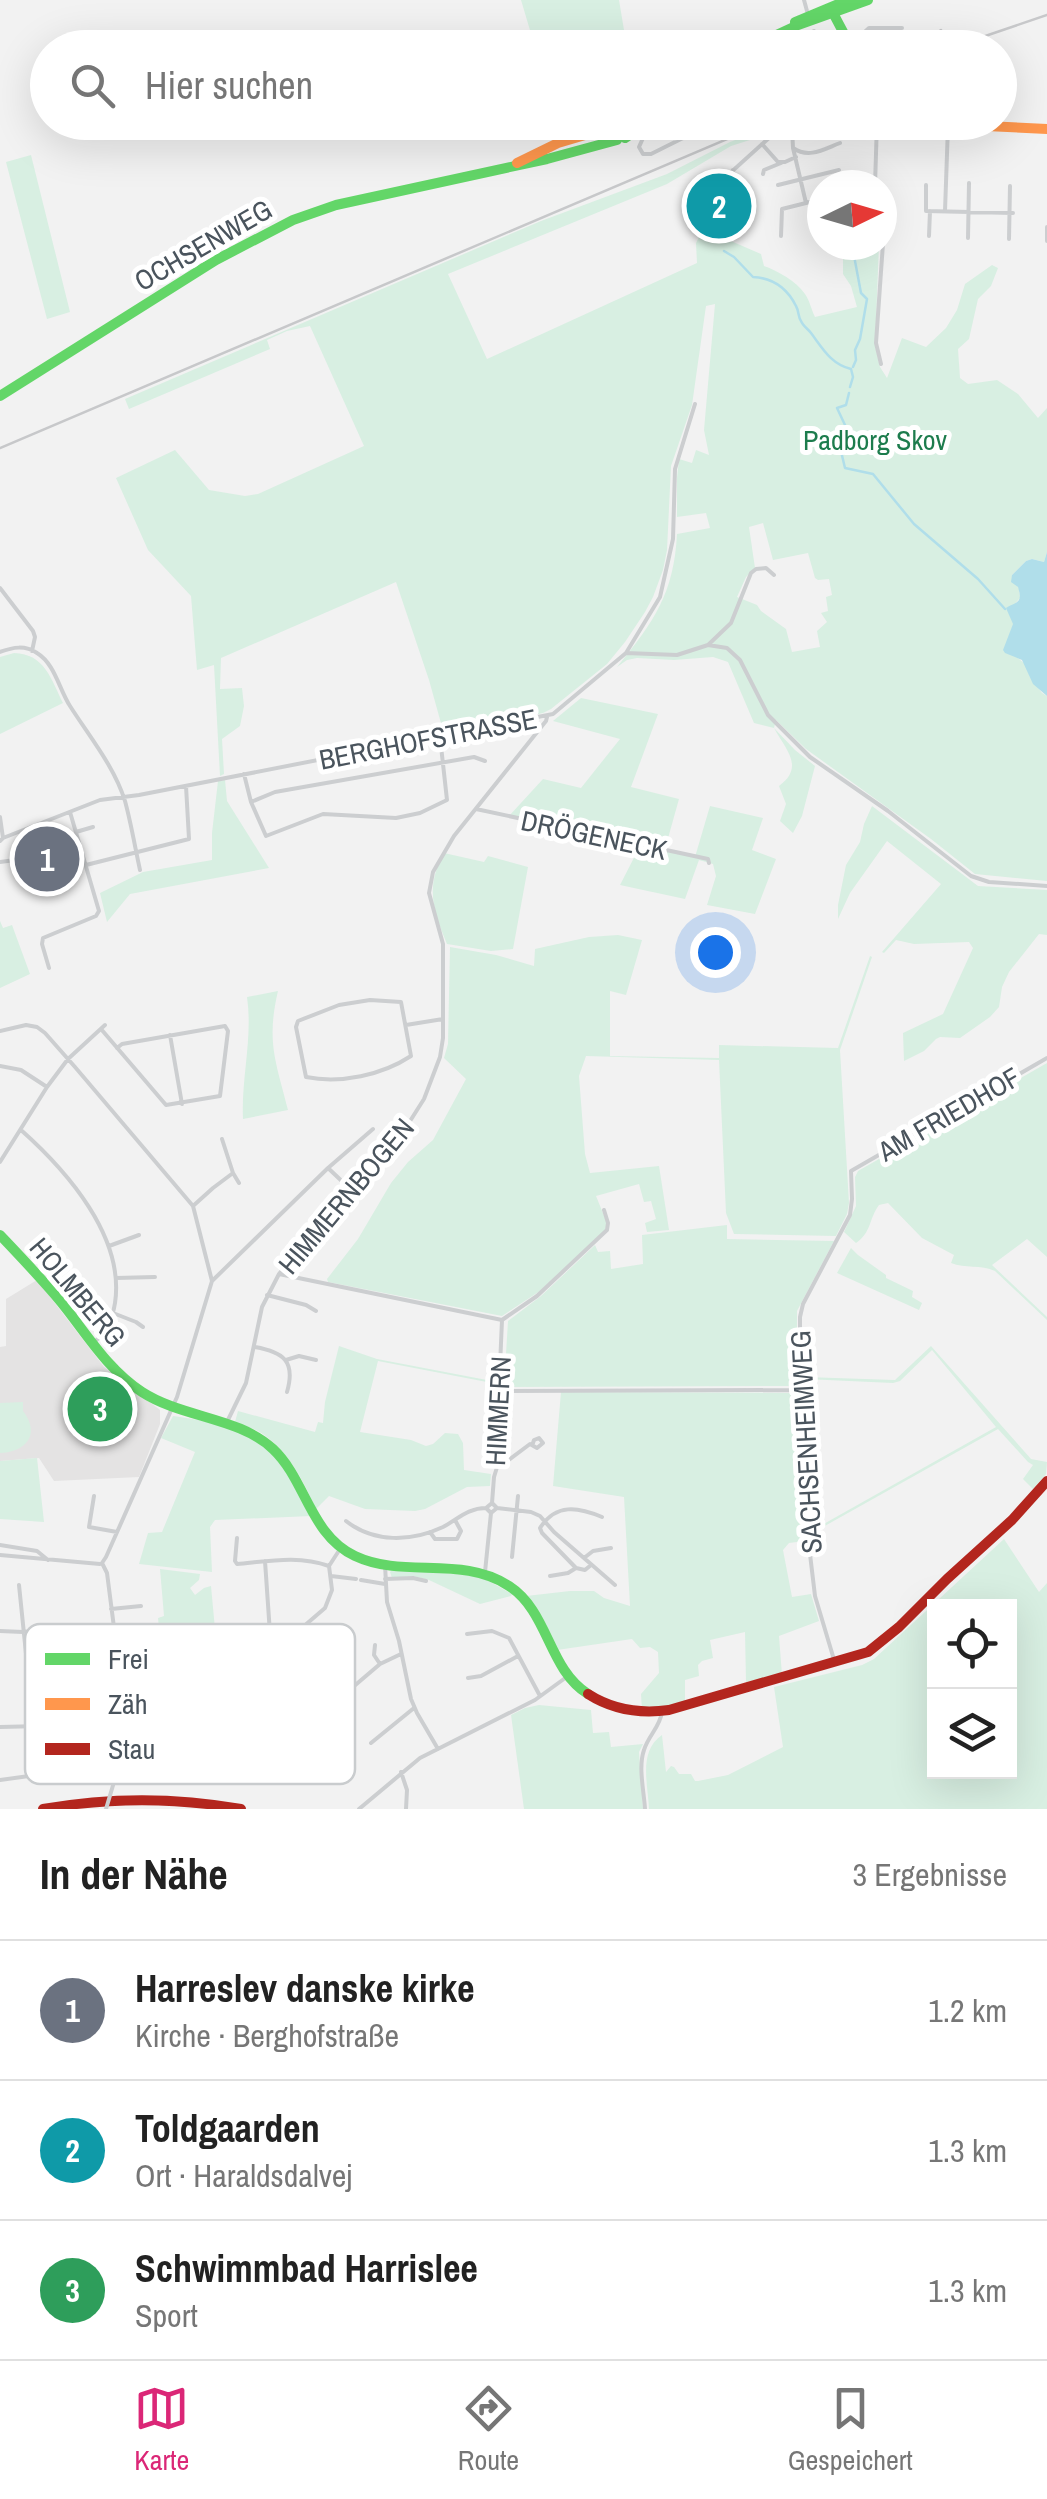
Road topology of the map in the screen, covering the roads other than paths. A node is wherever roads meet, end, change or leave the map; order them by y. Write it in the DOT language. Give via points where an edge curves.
graph roads {
  1 [pos="804,0"];
  2 [pos="845,6"];
  3 [pos="807,11"];
  4 [pos="902,28"];
  5 [pos="785,30"];
  6 [pos="787,30"];
  7 [pos="866,30"];
  8 [pos="1017,127"];
  9 [pos="1047,128"];
  10 [pos="565,140"];
  11 [pos="618,140"];
  12 [pos="642,140"];
  13 [pos="679,140"];
  14 [pos="767,140"];
  15 [pos="793,140"];
  16 [pos="876,140"];
  17 [pos="948,140"];
  18 [pos="840,143"];
  19 [pos="762,144"];
  20 [pos="793,148"];
  21 [pos="796,158"];
  22 [pos="781,163"];
  23 [pos="508,168"];
  24 [pos="733,169"];
  25 [pos="876,170"];
  26 [pos="763,174"];
  27 [pos="807,178"];
  28 [pos="801,179"];
  29 [pos="969,183"];
  30 [pos="778,184"];
  31 [pos="926,185"];
  32 [pos="1010,186"];
  33 [pos="806,203"];
  34 [pos="728,211"];
  35 [pos="930,211"];
  36 [pos="945,212"];
  37 [pos="968,212"];
  38 [pos="1012,212"];
  39 [pos="694,226"];
  40 [pos="1047,228"];
  41 [pos="781,236"];
  42 [pos="929,236"];
  43 [pos="968,238"];
  44 [pos="1009,240"];
  45 [pos="1047,241"];
  46 [pos="882,260"];
  47 [pos="881,364"];
  48 [pos="0,396"];
  49 [pos="696,404"];
  50 [pos="774,575"];
  51 [pos="0,588"];
  52 [pos="708,645"];
  53 [pos="32,650"];
  54 [pos="0,652"];
  55 [pos="626,653"];
  56 [pos="547,717"];
  57 [pos="440,737"];
  58 [pos="485,761"];
  59 [pos="444,763"];
  60 [pos="244,774"];
  61 [pos="186,786"];
  62 [pos="123,796"];
  63 [pos="251,802"];
  64 [pos="476,809"];
  65 [pos="70,812"];
  66 [pos="0,817"];
  67 [pos="93,827"];
  68 [pos="76,832"];
  69 [pos="1,840"];
  70 [pos="136,851"];
  71 [pos="30,858"];
  72 [pos="0,862"];
  73 [pos="709,862"];
  74 [pos="86,865"];
  75 [pos="140,870"];
  76 [pos="1047,886"];
  77 [pos="49,968"];
  78 [pos="442,1019"];
  79 [pos="406,1025"];
  80 [pos="0,1031"];
  81 [pos="170,1035"];
  82 [pos="117,1048"];
  83 [pos="1047,1058"];
  84 [pos="68,1059"];
  85 [pos="0,1066"];
  86 [pos="47,1088"];
  87 [pos="182,1104"];
  88 [pos="373,1129"];
  89 [pos="21,1130"];
  90 [pos="222,1138"];
  91 [pos="0,1162"];
  92 [pos="328,1168"];
  93 [pos="851,1170"];
  94 [pos="233,1174"];
  95 [pos="239,1184"];
  96 [pos="348,1186"];
  97 [pos="193,1206"];
  98 [pos="604,1210"];
  99 [pos="0,1235"];
  100 [pos="139,1235"];
  101 [pos="108,1246"];
  102 [pos="279,1274"];
  103 [pos="155,1277"];
  104 [pos="116,1278"];
  105 [pos="212,1281"];
  106 [pos="267,1295"];
  107 [pos="316,1311"];
  108 [pos="113,1314"];
  109 [pos="502,1320"];
  110 [pos="143,1328"];
  111 [pos="93,1343"];
  112 [pos="255,1346"];
  113 [pos="286,1360"];
  114 [pos="316,1360"];
  115 [pos="800,1390"];
  116 [pos="500,1391"];
  117 [pos="287,1392"];
  118 [pos="172,1408"];
  119 [pos="226,1425"];
  120 [pos="532,1444"];
  121 [pos="498,1464"];
  122 [pos="1047,1481"];
  123 [pos="94,1496"];
  124 [pos="518,1496"];
  125 [pos="494,1505"];
  126 [pos="486,1508"];
  127 [pos="516,1510"];
  128 [pos="491,1513"];
  129 [pos="602,1517"];
  130 [pos="456,1520"];
  131 [pos="545,1520"];
  132 [pos="346,1522"];
  133 [pos="116,1532"];
  134 [pos="430,1532"];
  135 [pos="237,1538"];
  136 [pos="0,1545"];
  137 [pos="341,1548"];
  138 [pos="612,1548"];
  139 [pos="0,1555"];
  140 [pos="512,1557"];
  141 [pos="584,1558"];
  142 [pos="48,1560"];
  143 [pos="265,1561"];
  144 [pos="102,1563"];
  145 [pos="591,1564"];
  146 [pos="385,1565"];
  147 [pos="329,1566"];
  148 [pos="576,1568"];
  149 [pos="485,1572"];
  150 [pos="331,1576"];
  151 [pos="550,1576"];
  152 [pos="426,1581"];
  153 [pos="385,1582"];
  154 [pos="19,1584"];
  155 [pos="615,1585"];
  156 [pos="141,1606"];
  157 [pos="110,1609"];
  158 [pos="112,1624"];
  159 [pos="270,1624"];
  160 [pos="307,1624"];
  161 [pos="0,1631"];
  162 [pos="23,1632"];
  163 [pos="467,1634"];
  164 [pos="375,1645"];
  165 [pos="25,1649"];
  166 [pos="402,1654"];
  167 [pos="518,1656"];
  168 [pos="835,1663"];
  169 [pos="380,1664"];
  170 [pos="568,1676"];
  171 [pos="468,1678"];
  172 [pos="355,1685"];
  173 [pos="540,1696"];
  174 [pos="414,1707"];
  175 [pos="662,1712"];
  176 [pos="25,1726"];
  177 [pos="0,1727"];
  178 [pos="371,1743"];
  179 [pos="438,1748"];
  180 [pos="401,1772"];
  181 [pos="25,1777"];
  182 [pos="0,1780"];
  183 [pos="113,1784"];
  184 [pos="43,1809"];
  185 [pos="74,1809"];
  186 [pos="106,1809"];
  187 [pos="209,1809"];
  188 [pos="241,1809"];
  189 [pos="359,1809"];
  190 [pos="406,1809"];
  191 [pos="645,1809"];
  1 -- 3 [label="street"];
  2 -- 5 [label="main road"];
  2 -- 6 [label="main road"];
  4 -- 7 [label="street"];
  8 -- 9 [label="main road"];
  10 -- 23 [label="main road, OCHSENWEG"];
  11 -- 23 [label="main road, OCHSENWEG"];
  12 -- 13 [label="street" via="643,154"];
  14 -- 19 [label="street"];
  15 -- 20 [label="street"];
  16 -- 25 [label="street"];
  17 -- 36 [label="street"];
  18 -- 20 [label="street" via="810,154"];
  19 -- 22 [label="street"];
  19 -- 24 [label="street"];
  20 -- 21 [label="street"];
  21 -- 22 [label="street"];
  21 -- 28 [label="street"];
  22 -- 26 [label="street"];
  23 -- 48 [label="main road, OCHSENWEG" via="336,205 276,226"];
  24 -- 34 [label="street" via="736,192"];
  24 -- 39 [label="street" via="694,213"];
  27 -- 28 [label="street"];
  28 -- 30 [label="street"];
  28 -- 33 [label="street"];
  29 -- 37 [label="street"];
  31 -- 35 [label="street"];
  32 -- 38 [label="street"];
  33 -- 41 [label="street" via="782,209"];
  35 -- 36 [label="street"];
  35 -- 42 [label="street"];
  36 -- 37 [label="street"];
  37 -- 38 [label="street"];
  37 -- 43 [label="street"];
  38 -- 44 [label="street"];
  40 -- 45 [label="street"];
  46 -- 47 [label="street" via="876,343"];
  49 -- 55 [label="street, BERGHOFSTRASSE" via="674,470 666,581"];
  50 -- 52 [label="street" via="766,568 752,573 731,623"];
  51 -- 53 [label="street" via="33,632"];
  52 -- 55 [label="street" via="677,655"];
  52 -- 76 [label="street" via="735,654 768,715 794,743 971,876"];
  53 -- 54 [label="street"];
  53 -- 62 [label="street" via="50,667"];
  55 -- 56 [label="street, BERGHOFSTRASSE"];
  56 -- 57 [label="street, BERGHOFSTRASSE"];
  56 -- 64 [label="street, HIMMERNBOGEN"];
  57 -- 59 [label="street"];
  57 -- 60 [label="street, BERGHOFSTRASSE"];
  58 -- 59 [label="street"];
  59 -- 63 [label="street" via="275,792"];
  59 -- 63 [label="street" via="447,800 420,814 323,814 268,837"];
  60 -- 61 [label="street, BERGHOFSTRASSE"];
  60 -- 63 [label="street"];
  61 -- 62 [label="street, BERGHOFSTRASSE"];
  61 -- 70 [label="street" via="189,839"];
  62 -- 65 [label="street, BERGHOFSTRASSE"];
  62 -- 70 [label="street"];
  64 -- 73 [label="street, DRÖGENECK"];
  64 -- 78 [label="street, HIMMERNBOGEN" via="441,855 430,882 443,944"];
  65 -- 68 [label="street"];
  65 -- 69 [label="street, BERGHOFSTRASSE"];
  66 -- 69 [label="street"];
  67 -- 68 [label="street"];
  68 -- 74 [label="street"];
  70 -- 74 [label="street"];
  70 -- 75 [label="street"];
  71 -- 72 [label="street"];
  74 -- 77 [label="street" via="98,914 44,938"];
  78 -- 79 [label="street"];
  78 -- 96 [label="street, HIMMERNBOGEN" via="442,1046 416,1114"];
  79 -- 79 [label="street" via="410,1058 360,1076 306,1077 296,1024 309,1015 338,1004 385,1000 400,1002"];
  80 -- 84 [label="street" via="36,1027"];
  81 -- 82 [label="street"];
  81 -- 87 [label="street"];
  81 -- 87 [label="street" via="223,1025 228,1030 220,1096"];
  82 -- 84 [label="street" via="103,1027"];
  82 -- 87 [label="street" via="166,1105"];
  83 -- 93 [label="street, AM FRIEDHOF"];
  84 -- 86 [label="street"];
  84 -- 97 [label="street"];
  85 -- 86 [label="street" via="21,1070"];
  86 -- 89 [label="street"];
  88 -- 92 [label="street"];
  89 -- 91 [label="street"];
  89 -- 101 [label="street" via="72,1185"];
  90 -- 94 [label="street"];
  92 -- 96 [label="street"];
  92 -- 105 [label="street"];
  93 -- 115 [label="street, SACHSENHEIMWEG" via="850,1215 801,1310"];
  94 -- 95 [label="street"];
  94 -- 97 [label="street"];
  96 -- 102 [label="street, HIMMERNBOGEN"];
  97 -- 105 [label="street"];
  98 -- 109 [label="street" via="607,1230 538,1296"];
  99 -- 111 [label="main road, HOLMBERG"];
  100 -- 101 [label="street"];
  101 -- 104 [label="street"];
  102 -- 106 [label="street, HIMMERNBOGEN"];
  102 -- 109 [label="street"];
  103 -- 104 [label="street"];
  104 -- 108 [label="street"];
  105 -- 118 [label="street"];
  106 -- 107 [label="street"];
  106 -- 112 [label="street, HIMMERNBOGEN"];
  108 -- 110 [label="street"];
  108 -- 111 [label="street"];
  109 -- 116 [label="street, HIMMERN"];
  111 -- 118 [label="main road, HOLMBERG" via="117,1373"];
  112 -- 113 [label="street"];
  112 -- 119 [label="street, HIMMERNBOGEN"];
  113 -- 114 [label="street"];
  113 -- 117 [label="street"];
  115 -- 116 [label="street"];
  115 -- 168 [label="street, SACHSENHEIMWEG" via="814,1586"];
  116 -- 121 [label="street, HIMMERN"];
  118 -- 119 [label="main road, HOLMBERG"];
  118 -- 133 [label="street"];
  119 -- 137 [label="main road, HOLMBERG" via="279,1454 318,1524"];
  120 -- 121 [label="street"];
  121 -- 125 [label="street, HIMMERN"];
  122 -- 168 [label="main road" via="877,1646"];
  123 -- 133 [label="street" via="89,1528"];
  124 -- 127 [label="street"];
  125 -- 126 [label="street, HIMMERN"];
  125 -- 127 [label="street"];
  125 -- 128 [label="street"];
  126 -- 128 [label="street"];
  126 -- 130 [label="street, HIMMERN"];
  127 -- 131 [label="street"];
  127 -- 140 [label="street"];
  128 -- 149 [label="street"];
  129 -- 131 [label="street" via="570,1508"];
  130 -- 134 [label="street"];
  130 -- 134 [label="street" via="457,1539 435,1540"];
  131 -- 141 [label="street"];
  131 -- 148 [label="street" via="542,1533"];
  132 -- 134 [label="street" via="384,1538"];
  133 -- 144 [label="street"];
  135 -- 143 [label="street" via="237,1564"];
  136 -- 142 [label="street" via="38,1550"];
  137 -- 146 [label="main road"];
  137 -- 147 [label="street"];
  138 -- 141 [label="street"];
  139 -- 142 [label="street"];
  141 -- 145 [label="street"];
  142 -- 144 [label="street"];
  143 -- 147 [label="street" via="301,1558"];
  143 -- 159 [label="street"];
  144 -- 157 [label="street"];
  145 -- 148 [label="street"];
  145 -- 155 [label="street"];
  146 -- 149 [label="main road"];
  146 -- 153 [label="street"];
  147 -- 150 [label="street"];
  148 -- 151 [label="street"];
  149 -- 170 [label="main road" via="528,1604"];
  150 -- 153 [label="street"];
  150 -- 160 [label="street" via="325,1608"];
  152 -- 153 [label="street"];
  153 -- 166 [label="street"];
  154 -- 162 [label="street"];
  156 -- 157 [label="street"];
  157 -- 158 [label="street"];
  161 -- 162 [label="street"];
  162 -- 165 [label="street"];
  163 -- 167 [label="street" via="498,1632 513,1642"];
  164 -- 169 [label="street"];
  166 -- 169 [label="street"];
  166 -- 174 [label="street"];
  167 -- 171 [label="street"];
  167 -- 173 [label="street"];
  168 -- 175 [label="main road"];
  169 -- 172 [label="street"];
  170 -- 173 [label="street"];
  170 -- 175 [label="main road" via="610,1706"];
  173 -- 179 [label="street"];
  174 -- 178 [label="street"];
  174 -- 179 [label="street"];
  175 -- 191 [label="street" via="642,1756"];
  176 -- 177 [label="street"];
  179 -- 180 [label="street"];
  180 -- 189 [label="street"];
  180 -- 190 [label="street"];
  181 -- 182 [label="street"];
  183 -- 186 [label="street, bridge"];
  184 -- 188 [label="main road" via="153,1798"];
  185 -- 187 [label="main road"];
}
